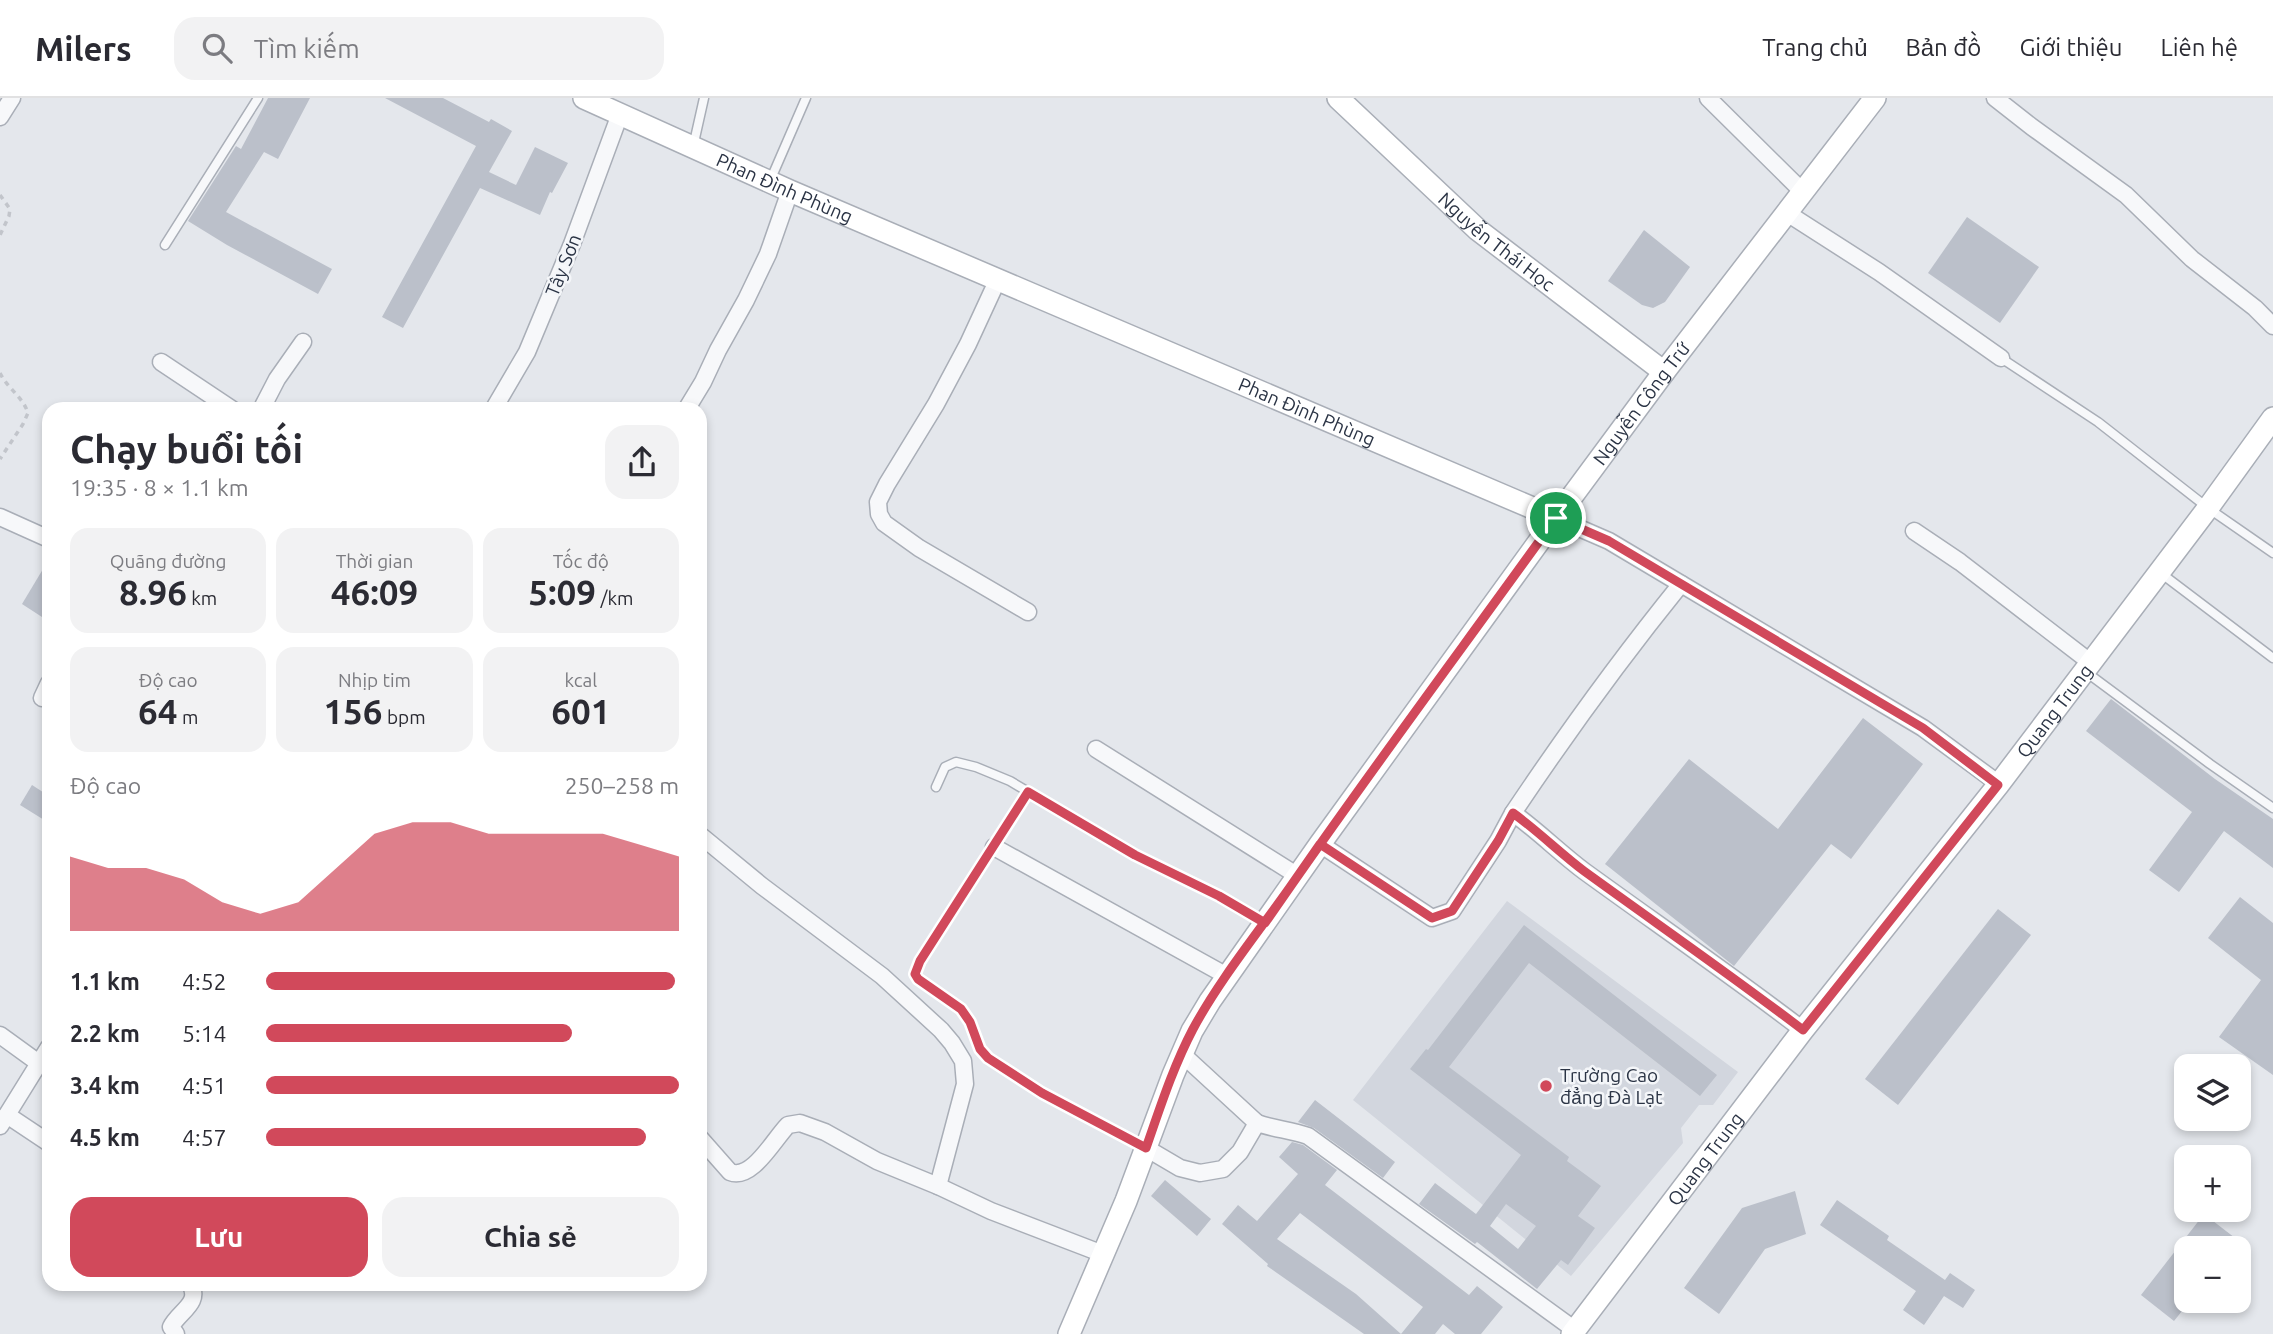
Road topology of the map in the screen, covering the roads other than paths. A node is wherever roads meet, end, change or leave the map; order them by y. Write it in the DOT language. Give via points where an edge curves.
graph roads {
  1 [pos="12,98"];
  2 [pos="258,98"];
  3 [pos="584,98"];
  4 [pos="704,98"];
  5 [pos="807,98"];
  6 [pos="1338,98"];
  7 [pos="1708,98"];
  8 [pos="1875,98"];
  9 [pos="1995,98"];
  10 [pos="620,114"];
  11 [pos="0,117"];
  12 [pos="693,147"];
  13 [pos="770,181"];
  14 [pos="790,191"];
  15 [pos="1803,192"];
  16 [pos="1787,213"];
  17 [pos="165,245"];
  18 [pos="998,279"];
  19 [pos="2273,326"];
  20 [pos="303,342"];
  21 [pos="2001,358"];
  22 [pos="161,362"];
  23 [pos="1664,372"];
  24 [pos="221,402"];
  25 [pos="265,402"];
  26 [pos="499,402"];
  27 [pos="691,402"];
  28 [pos="2273,418"];
  29 [pos="2208,508"];
  30 [pos="0,517"];
  31 [pos="1556,518"];
  32 [pos="1914,531"];
  33 [pos="42,536"];
  34 [pos="2273,553"];
  35 [pos="2160,572"];
  36 [pos="1681,584"];
  37 [pos="1028,612"];
  38 [pos="2273,658"];
  39 [pos="2087,666"];
  40 [pos="1096,749"];
  41 [pos="1998,785"];
  42 [pos="936,787"];
  43 [pos="2273,808"];
  44 [pos="1513,813"];
  45 [pos="707,841"];
  46 [pos="1320,844"];
  47 [pos="994,847"];
  48 [pos="1298,876"];
  49 [pos="1265,923"];
  50 [pos="1227,976"];
  51 [pos="1803,1030"];
  52 [pos="0,1035"];
  53 [pos="1182,1054"];
  54 [pos="42,1060"];
  55 [pos="40,1064"];
  56 [pos="3,1121"];
  57 [pos="1256,1123"];
  58 [pos="42,1140"];
  59 [pos="707,1146"];
  60 [pos="1146,1148"];
  61 [pos="939,1186"];
  62 [pos="1103,1254"];
  63 [pos="193,1291"];
  64 [pos="1574,1332"];
  65 [pos="176,1334"];
  66 [pos="1069,1334"];
  1 -- 11 [label="street"];
  2 -- 17 [label="lane"];
  3 -- 10 [label="street, Phan Đình Phùng"];
  4 -- 12 [label="lane"];
  5 -- 13 [label="lane"];
  6 -- 23 [label="street, Nguyễn Thái Học" via="1478,230"];
  7 -- 15 [label="street"];
  8 -- 15 [label="street, Nguyễn Công Trứ"];
  9 -- 19 [label="street" via="2126,195 2192,259"];
  10 -- 12 [label="street, Phan Đình Phùng"];
  10 -- 26 [label="street, Tây Sơn" via="527,352"];
  12 -- 13 [label="street, Phan Đình Phùng"];
  13 -- 14 [label="street, Phan Đình Phùng"];
  14 -- 18 [label="street, Phan Đình Phùng"];
  14 -- 27 [label="street" via="768,254"];
  15 -- 16 [label="street, Nguyễn Công Trứ"];
  16 -- 21 [label="street"];
  16 -- 23 [label="street, Nguyễn Công Trứ"];
  18 -- 31 [label="street, Phan Đình Phùng"];
  18 -- 37 [label="street" via="936,404 887,484 878,502 879,514 884,523 919,548"];
  20 -- 25 [label="street"];
  21 -- 29 [label="lane" via="2098,422"];
  22 -- 24 [label="street"];
  23 -- 31 [label="street, Nguyễn Công Trứ"];
  28 -- 29 [label="street, Quang Trung"];
  29 -- 34 [label="lane"];
  29 -- 35 [label="street, Quang Trung"];
  30 -- 33 [label="street"];
  31 -- 36 [label="street, Phan Đình Phùng" via="1609,541"];
  31 -- 46 [label="street, Nguyễn Công Trứ"];
  32 -- 39 [label="street" via="1961,562"];
  35 -- 38 [label="lane"];
  35 -- 39 [label="street, Quang Trung"];
  36 -- 41 [label="street, Phan Đình Phùng" via="1923,728"];
  36 -- 44 [label="street" via="1577,718"];
  39 -- 41 [label="street, Quang Trung"];
  39 -- 43 [label="lane"];
  40 -- 48 [label="street"];
  41 -- 51 [label="street, Quang Trung"];
  42 -- 49 [label="lane" via="945,767 956,762 1010,781 1135,855"];
  44 -- 46 [label="street" via="1452,911 1432,918"];
  44 -- 51 [label="street" via="1581,869"];
  45 -- 61 [label="street" via="882,976 952,1043 963,1061 965,1084"];
  46 -- 48 [label="street, Nguyễn Công Trứ"];
  47 -- 50 [label="street"];
  48 -- 49 [label="street, Nguyễn Công Trứ"];
  49 -- 50 [label="street, Nguyễn Công Trứ"];
  50 -- 53 [label="street, Nguyễn Công Trứ"];
  51 -- 64 [label="street, Quang Trung"];
  52 -- 55 [label="street"];
  53 -- 57 [label="street"];
  53 -- 60 [label="street, Nguyễn Công Trứ"];
  54 -- 55 [label="street"];
  55 -- 56 [label="street"];
  56 -- 58 [label="street"];
  57 -- 60 [label="street" via="1240,1152 1223,1169 1200,1173 1180,1168"];
  57 -- 64 [label="street" via="1308,1136"];
  59 -- 61 [label="street" via="730,1172 744,1173 788,1125 800,1123"];
  60 -- 62 [label="street, Nguyễn Công Trứ"];
  61 -- 62 [label="street" via="990,1211"];
  62 -- 66 [label="street, Nguyễn Công Trứ"];
  63 -- 65 [label="street" via="192,1303 170,1326"];
}
